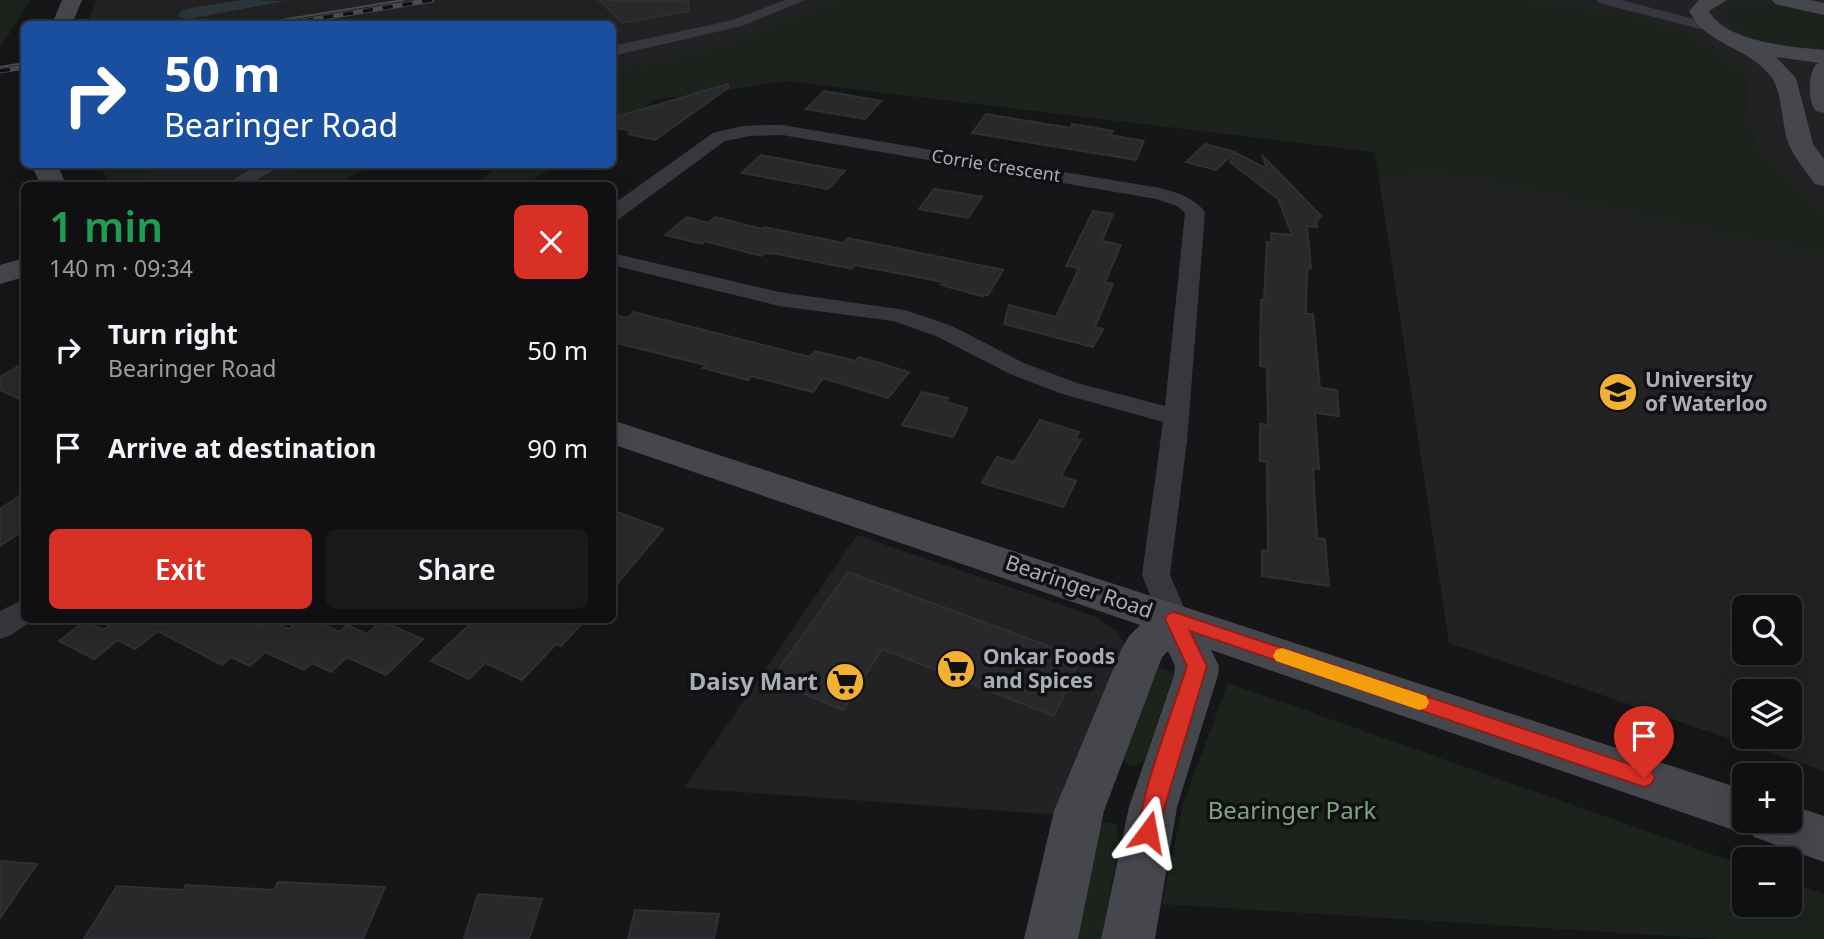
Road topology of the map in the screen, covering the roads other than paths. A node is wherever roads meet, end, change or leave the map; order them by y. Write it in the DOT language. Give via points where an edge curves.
graph roads {
  1 [pos="72,0"];
  2 [pos="797,0"];
  3 [pos="1604,0"];
  4 [pos="1618,0"];
  5 [pos="1715,0"];
  6 [pos="1782,0"];
  7 [pos="1816,0"];
  8 [pos="1669,2"];
  9 [pos="1685,2"];
  10 [pos="1824,7"];
  11 [pos="63,21"];
  12 [pos="1713,28"];
  13 [pos="1739,40"];
  14 [pos="616,50"];
  15 [pos="1824,57"];
  16 [pos="1824,69"];
  17 [pos="1824,106"];
  18 [pos="266,168"];
  19 [pos="1824,178"];
  20 [pos="240,182"];
  21 [pos="616,212"];
  22 [pos="616,260"];
  23 [pos="21,268"];
  24 [pos="0,275"];
  25 [pos="21,285"];
  26 [pos="0,292"];
  27 [pos="1176,417"];
  28 [pos="616,432"];
  29 [pos="21,612"];
  30 [pos="1174,619"];
  31 [pos="0,627"];
  32 [pos="1732,808"];
  33 [pos="1802,832"];
  34 [pos="1824,839"];
  35 [pos="1051,939"];
  36 [pos="1128,939"];
  1 -- 11 [label="street"];
  2 -- 14 [label="street" via="737,23"];
  3 -- 12 [label="street"];
  4 -- 8 [label="street"];
  5 -- 9 [label="street"];
  5 -- 12 [label="street" via="1699,11"];
  6 -- 10 [label="street"];
  7 -- 10 [label="street"];
  12 -- 13 [label="street"];
  13 -- 15 [label="street"];
  13 -- 19 [label="street" via="1785,78 1801,144"];
  16 -- 17 [label="street"];
  18 -- 20 [label="street"];
  21 -- 27 [label="street, Corrie Crescent" via="719,137 753,130 793,132 1184,202 1195,212"];
  22 -- 27 [label="street" via="779,299 897,315 944,331 1016,368 1068,388"];
  23 -- 24 [label="street"];
  25 -- 26 [label="street"];
  27 -- 30 [label="street, Corrie Crescent" via="1156,575"];
  28 -- 30 [label="street, Bearinger Road"];
  29 -- 31 [label="street"];
  30 -- 32 [label="street, Bearinger Road"];
  30 -- 35 [label="street" via="1144,648 1079,811"];
  30 -- 36 [label="street" via="1197,666 1196,676 1153,807"];
  33 -- 34 [label="street"];
}
